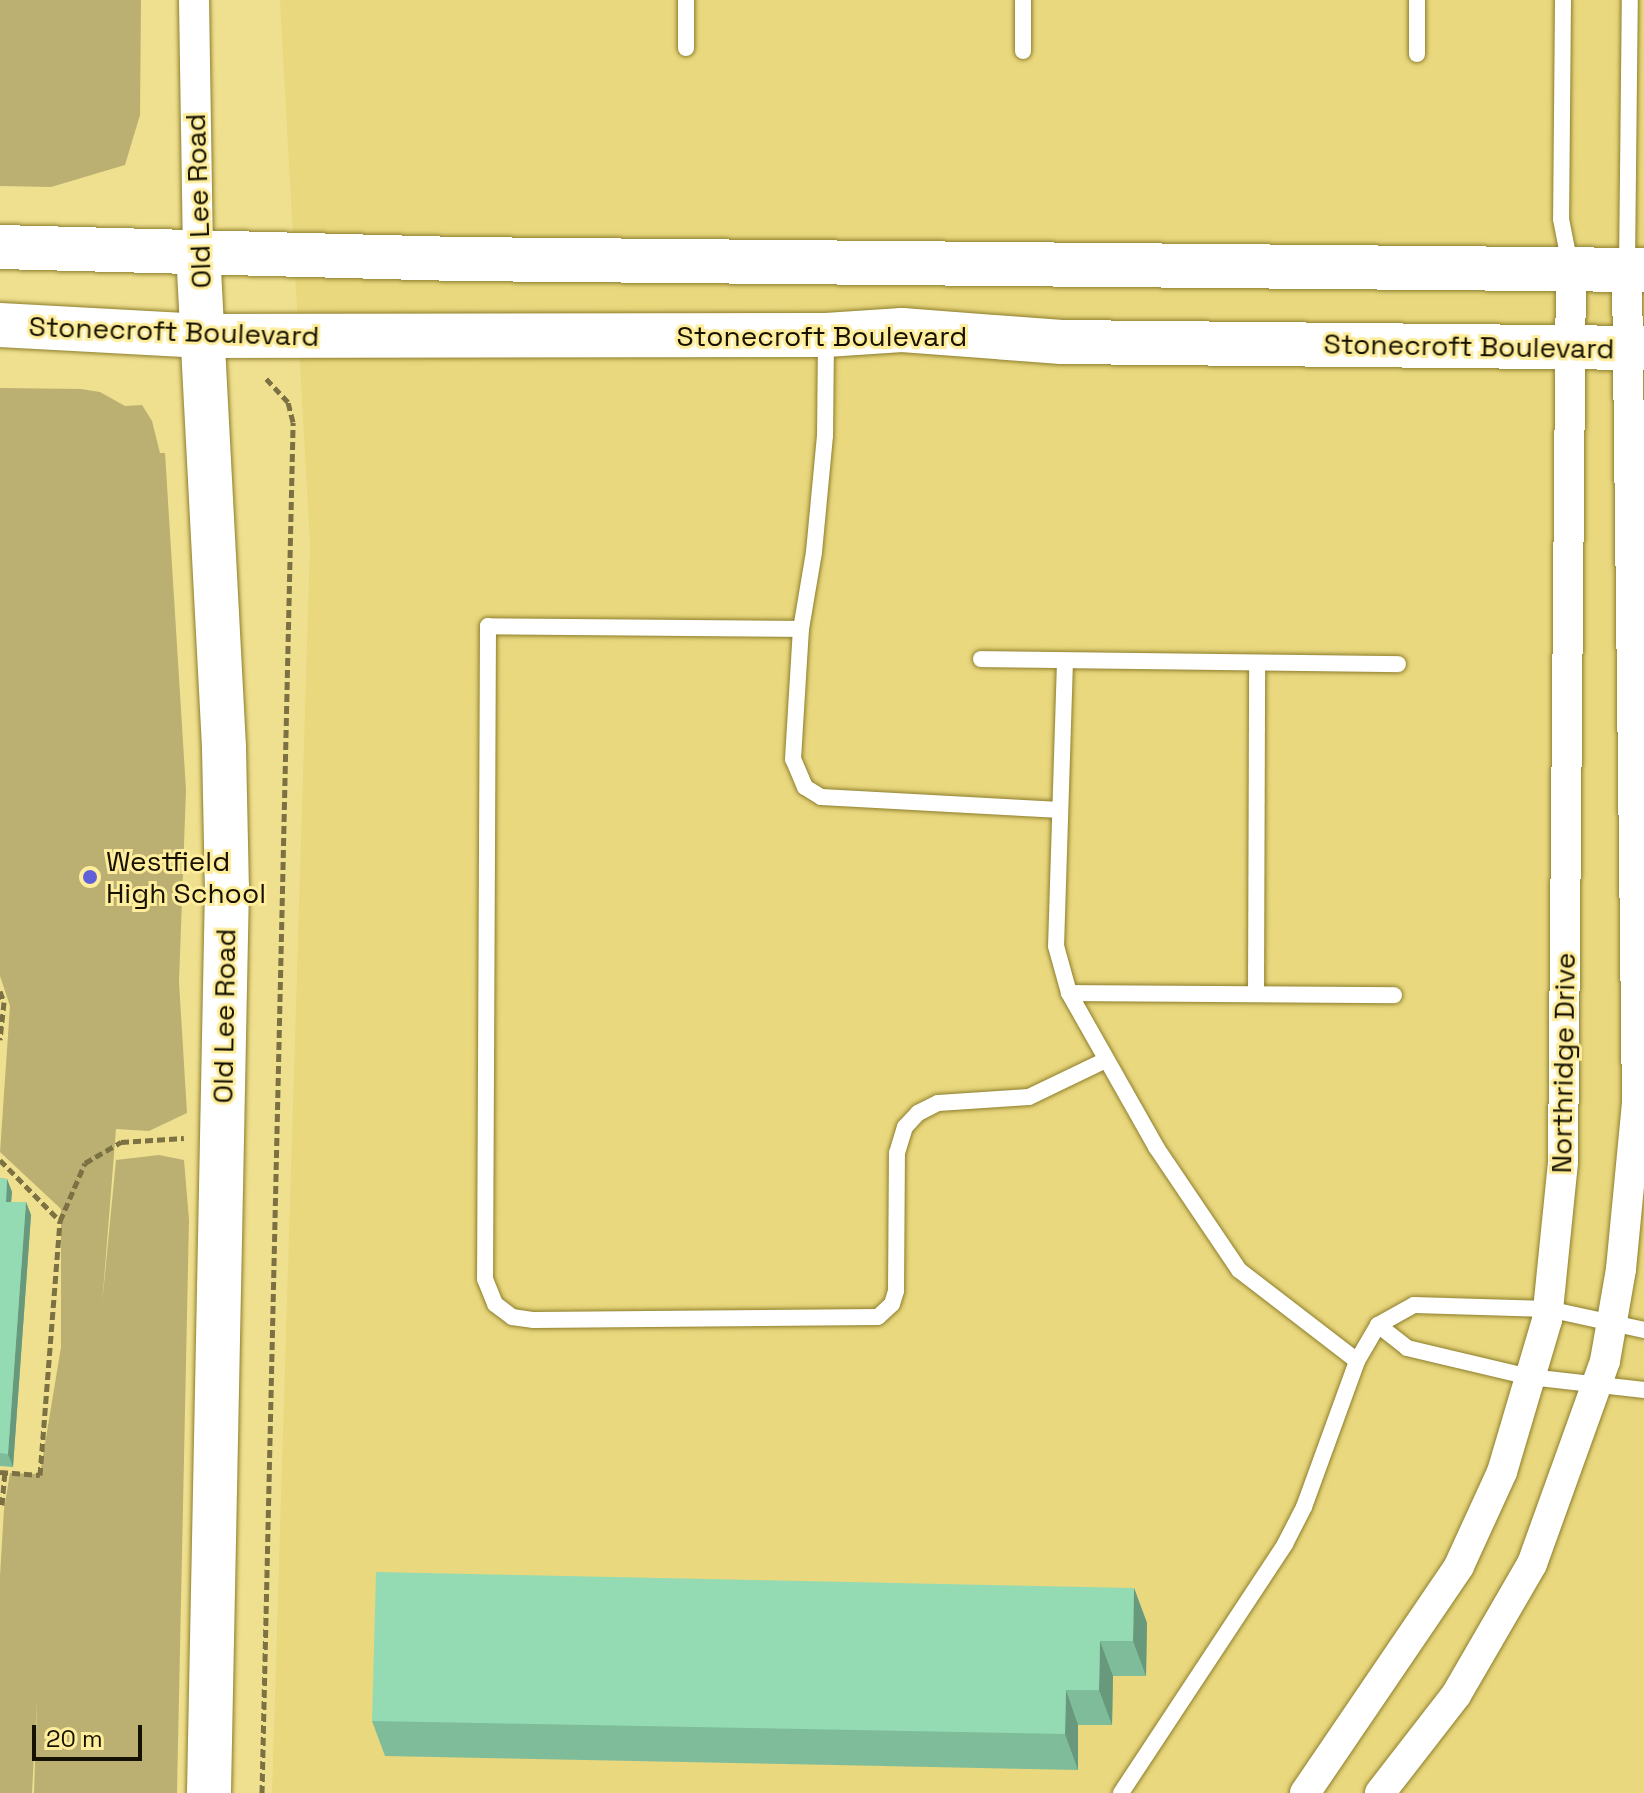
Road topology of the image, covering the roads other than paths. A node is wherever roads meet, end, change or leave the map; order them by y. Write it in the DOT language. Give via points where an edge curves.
graph roads {
  1 [pos="194,0"];
  2 [pos="686,0"];
  3 [pos="1023,0"];
  4 [pos="1417,0"];
  5 [pos="1563,0"];
  6 [pos="1630,0"];
  7 [pos="686,48"];
  8 [pos="1023,51"];
  9 [pos="1417,54"];
  10 [pos="0,247"];
  11 [pos="198,251"];
  12 [pos="1571,269"];
  13 [pos="1636,270"];
  14 [pos="0,325"];
  15 [pos="826,335"];
  16 [pos="203,336"];
  17 [pos="1572,348"];
  18 [pos="1636,348"];
  19 [pos="801,629"];
  20 [pos="981,659"];
  21 [pos="1065,661"];
  22 [pos="1257,663"];
  23 [pos="1398,664"];
  24 [pos="1060,810"];
  25 [pos="1069,993"];
  26 [pos="1256,994"];
  27 [pos="1394,995"];
  28 [pos="1106,1060"];
  29 [pos="1548,1309"];
  30 [pos="1612,1321"];
  31 [pos="1378,1325"];
  32 [pos="1644,1330"];
  33 [pos="1357,1361"];
  34 [pos="1530,1377"];
  35 [pos="1596,1385"];
  36 [pos="1644,1390"];
  37 [pos="209,1793"];
  38 [pos="1121,1793"];
  39 [pos="1305,1793"];
  40 [pos="1380,1793"];
  1 -- 11 [label="street, Old Lee Road"];
  2 -- 7 [label="lane"];
  3 -- 8 [label="lane"];
  4 -- 9 [label="lane"];
  5 -- 12 [label="lane" via="1561,219"];
  6 -- 13 [label="lane"];
  10 -- 11 [label="main road"];
  11 -- 12 [label="main road" via="443,259"];
  11 -- 16 [label="main road, Old Lee Road"];
  12 -- 13 [label="main road"];
  12 -- 17 [label="street, Northridge Drive"];
  13 -- 18 [label="street"];
  14 -- 16 [label="main road, Stonecroft Boulevard"];
  15 -- 16 [label="main road, Stonecroft Boulevard"];
  15 -- 17 [label="main road, Stonecroft Boulevard" via="902,330 1062,342"];
  15 -- 19 [label="lane" via="825,436"];
  16 -- 37 [label="main road, Old Lee Road" via="227,887"];
  17 -- 18 [label="main road, Stonecroft Boulevard"];
  17 -- 29 [label="street, Northridge Drive" via="1563,1162"];
  18 -- 30 [label="street" via="1637,1104"];
  19 -- 24 [label="lane" via="793,759 805,787 821,797"];
  19 -- 28 [label="lane" via="488,626 485,1279 495,1304 512,1317 534,1320 878,1317 892,1304 896,1291 897,1153 905,1127 938,1103 1029,1097"];
  20 -- 21 [label="lane"];
  21 -- 22 [label="lane"];
  21 -- 24 [label="lane"];
  22 -- 23 [label="lane"];
  22 -- 26 [label="lane"];
  24 -- 25 [label="lane" via="1056,946"];
  25 -- 26 [label="lane"];
  25 -- 28 [label="lane"];
  26 -- 27 [label="lane"];
  28 -- 33 [label="lane" via="1156,1147 1239,1270"];
  29 -- 30 [label="lane"];
  29 -- 31 [label="lane" via="1414,1305"];
  29 -- 34 [label="street, Northridge Drive"];
  30 -- 32 [label="lane"];
  30 -- 35 [label="street"];
  31 -- 33 [label="lane"];
  31 -- 34 [label="lane" via="1407,1348"];
  33 -- 38 [label="lane" via="1285,1544"];
  34 -- 35 [label="lane"];
  34 -- 39 [label="street, Northridge Drive" via="1502,1472 1459,1566"];
  35 -- 36 [label="lane"];
  35 -- 40 [label="street" via="1532,1564 1456,1695"];
}
